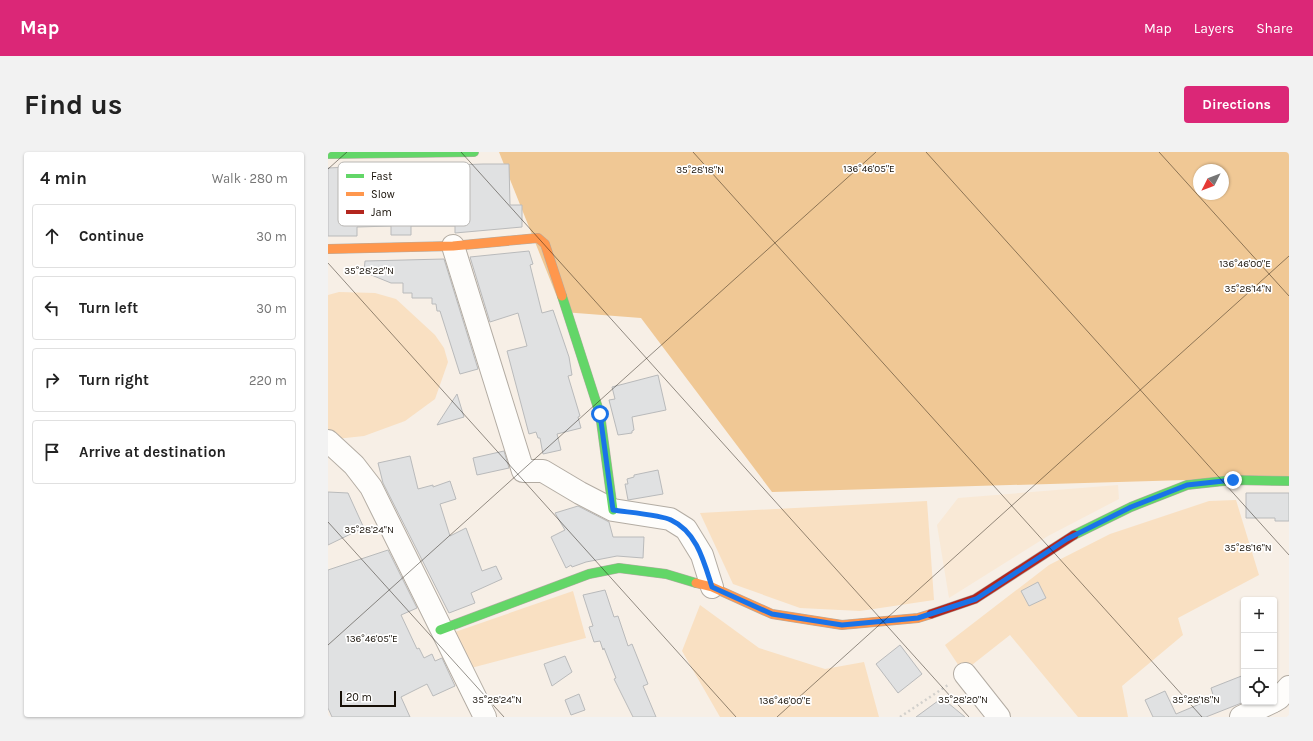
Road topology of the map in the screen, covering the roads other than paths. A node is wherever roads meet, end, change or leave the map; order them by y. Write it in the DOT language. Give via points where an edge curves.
graph roads {
  1 [pos="474,152"];
  2 [pos="328,154"];
  3 [pos="453,246"];
  4 [pos="328,249"];
  5 [pos="328,441"];
  6 [pos="1289,481"];
  7 [pos="613,510"];
  8 [pos="712,587"];
  9 [pos="440,630"];
  10 [pos="965,674"];
  11 [pos="1289,687"];
  12 [pos="1277,699"];
  13 [pos="1265,705"];
  14 [pos="484,717"];
  15 [pos="999,717"];
  16 [pos="1241,717"];
  1 -- 2 [label="street"];
  3 -- 4 [label="street"];
  3 -- 7 [label="street" via="523,471 543,471 580,494"];
  3 -- 7 [label="street" via="538,238 545,244 600,414"];
  5 -- 9 [label="street" via="354,465 371,487"];
  6 -- 8 [label="street" via="1233,480 1187,485 1131,507 1067,539 976,599 918,618 842,625 772,614"];
  7 -- 8 [label="street" via="670,519 686,529 702,555"];
  8 -- 9 [label="street" via="666,574 619,568 589,574"];
  9 -- 14 [label="street"];
  10 -- 15 [label="street"];
  11 -- 12 [label="street"];
  13 -- 16 [label="street"];
}
